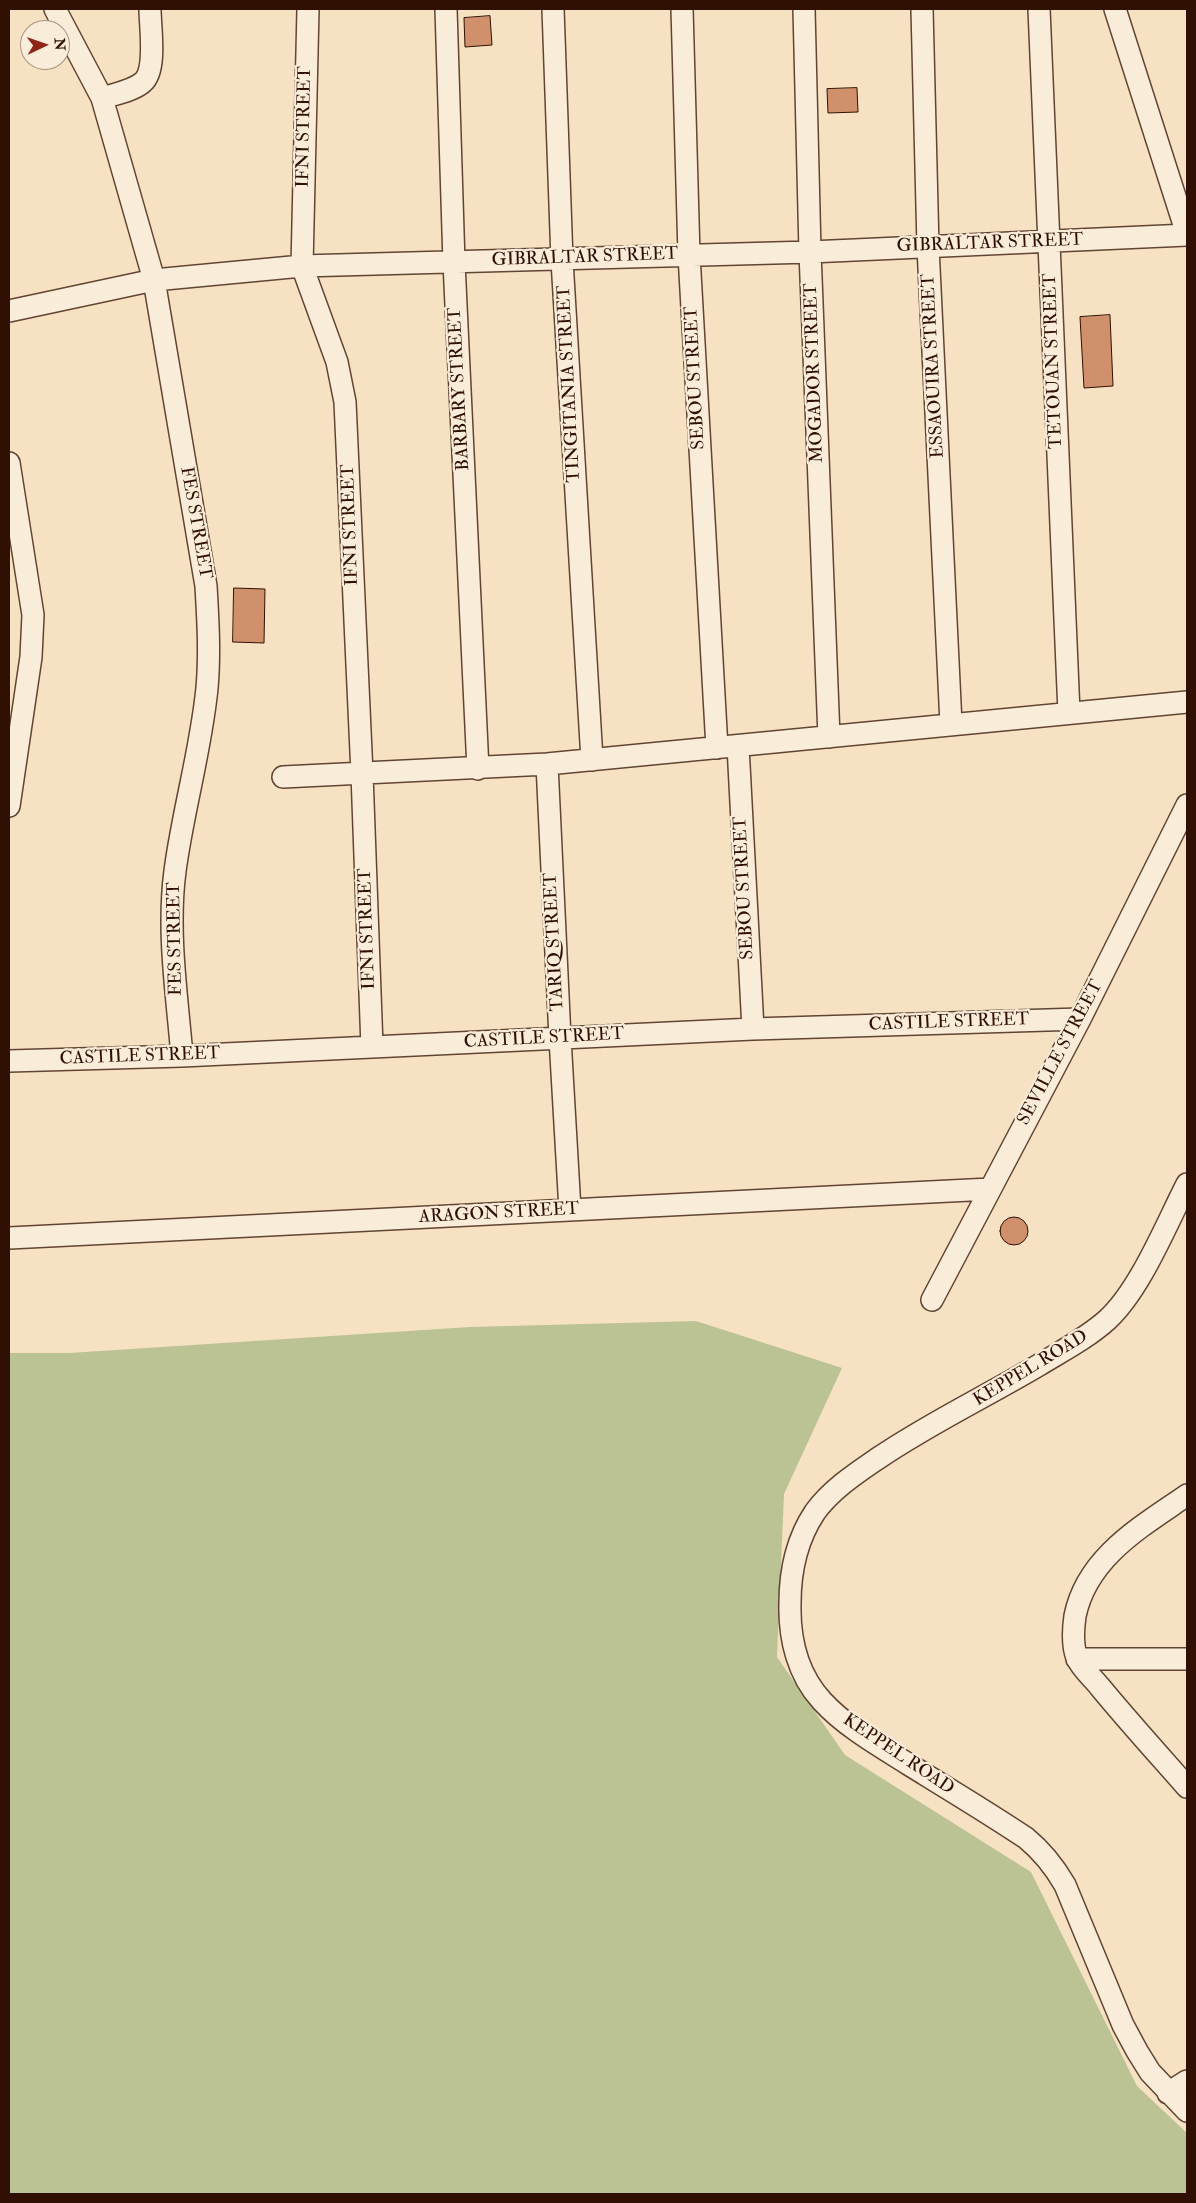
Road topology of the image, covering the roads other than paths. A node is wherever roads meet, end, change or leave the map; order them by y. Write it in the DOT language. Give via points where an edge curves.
graph roads {
  1 [pos="55,9"];
  2 [pos="150,9"];
  3 [pos="308,9"];
  4 [pos="446,9"];
  5 [pos="553,9"];
  6 [pos="682,9"];
  7 [pos="804,9"];
  8 [pos="922,9"];
  9 [pos="1039,9"];
  10 [pos="1115,9"];
  11 [pos="102,98"];
  12 [pos="1186,228"];
  13 [pos="1048,242"];
  14 [pos="928,247"];
  15 [pos="810,252"];
  16 [pos="689,255"];
  17 [pos="562,260"];
  18 [pos="454,263"];
  19 [pos="302,266"];
  20 [pos="154,280"];
  21 [pos="9,311"];
  22 [pos="9,463"];
  23 [pos="1187,702"];
  24 [pos="1068,713"];
  25 [pos="951,724"];
  26 [pos="829,736"];
  27 [pos="738,746"];
  28 [pos="717,748"];
  29 [pos="592,760"];
  30 [pos="548,764"];
  31 [pos="478,769"];
  32 [pos="362,774"];
  33 [pos="283,777"];
  34 [pos="1187,805"];
  35 [pos="9,806"];
  36 [pos="1080,1019"];
  37 [pos="753,1029"];
  38 [pos="560,1038"];
  39 [pos="372,1047"];
  40 [pos="182,1056"];
  41 [pos="9,1061"];
  42 [pos="1187,1184"];
  43 [pos="990,1189"];
  44 [pos="570,1210"];
  45 [pos="9,1238"];
  46 [pos="932,1300"];
  47 [pos="1187,1495"];
  48 [pos="1077,1658"];
  49 [pos="1187,1659"];
  50 [pos="1187,1787"];
  51 [pos="1187,2081"];
  52 [pos="1168,2093"];
  53 [pos="1187,2111"];
  1 -- 11 [label="street, FES STREET"];
  2 -- 11 [label="street" via="151,63 146,79"];
  3 -- 19 [label="street, IFNI STREET"];
  4 -- 18 [label="street, BARBARY STREET"];
  5 -- 17 [label="street, TINGITANIA STREET"];
  6 -- 16 [label="street, SEBOU STREET"];
  7 -- 15 [label="street, MOGADOR STREET"];
  8 -- 14 [label="street, ESSAOUIRA STREET"];
  9 -- 13 [label="street, TETOUAN STREET"];
  10 -- 12 [label="street"];
  11 -- 20 [label="street, FES STREET"];
  12 -- 13 [label="street, GIBRALTAR STREET" via="1166,236"];
  13 -- 14 [label="street, GIBRALTAR STREET"];
  13 -- 24 [label="street, TETOUAN STREET"];
  14 -- 15 [label="street, GIBRALTAR STREET"];
  14 -- 25 [label="street, ESSAOUIRA STREET"];
  15 -- 16 [label="street, GIBRALTAR STREET"];
  15 -- 26 [label="street, MOGADOR STREET"];
  16 -- 17 [label="street, GIBRALTAR STREET"];
  16 -- 28 [label="street, SEBOU STREET"];
  17 -- 18 [label="street, GIBRALTAR STREET"];
  17 -- 29 [label="street, TINGITANIA STREET"];
  18 -- 19 [label="street, GIBRALTAR STREET"];
  18 -- 31 [label="street, BARBARY STREET"];
  19 -- 20 [label="street, GIBRALTAR STREET"];
  19 -- 32 [label="street, IFNI STREET" via="337,362 345,402"];
  20 -- 21 [label="street, GIBRALTAR STREET"];
  20 -- 40 [label="street, FES STREET" via="206,586 208,623 206,698 173,891 172,932"];
  22 -- 35 [label="street" via="33,615 31,658"];
  23 -- 24 [label="street"];
  24 -- 25 [label="street"];
  25 -- 26 [label="street"];
  26 -- 27 [label="street"];
  27 -- 28 [label="street"];
  27 -- 37 [label="street, SEBOU STREET"];
  28 -- 29 [label="street"];
  29 -- 30 [label="street"];
  30 -- 31 [label="street"];
  30 -- 38 [label="street, TARIQ STREET"];
  31 -- 32 [label="street"];
  32 -- 33 [label="street"];
  32 -- 39 [label="street, IFNI STREET"];
  34 -- 36 [label="street, SEVILLE STREET"];
  36 -- 37 [label="street, CASTILE STREET"];
  36 -- 43 [label="street, SEVILLE STREET"];
  37 -- 38 [label="street, CASTILE STREET"];
  38 -- 39 [label="street, CASTILE STREET"];
  38 -- 44 [label="street, TARIQ STREET"];
  39 -- 40 [label="street, CASTILE STREET"];
  40 -- 41 [label="street, CASTILE STREET"];
  42 -- 52 [label="street, KEPPEL ROAD" via="1139,1278 1119,1308 1069,1347 895,1447 843,1483 817,1510 807,1526 796,1556 790,1590 798,1662 823,1702 872,1741 1026,1838 1054,1866 1124,2025 1150,2072"];
  43 -- 44 [label="street, ARAGON STREET"];
  43 -- 46 [label="street, SEVILLE STREET"];
  44 -- 45 [label="street, ARAGON STREET"];
  47 -- 48 [label="street" via="1126,1539 1106,1556 1094,1572 1084,1590 1073,1626"];
  48 -- 49 [label="street"];
  48 -- 50 [label="street"];
  51 -- 52 [label="street"];
  52 -- 53 [label="street, KEPPEL ROAD"];
}
